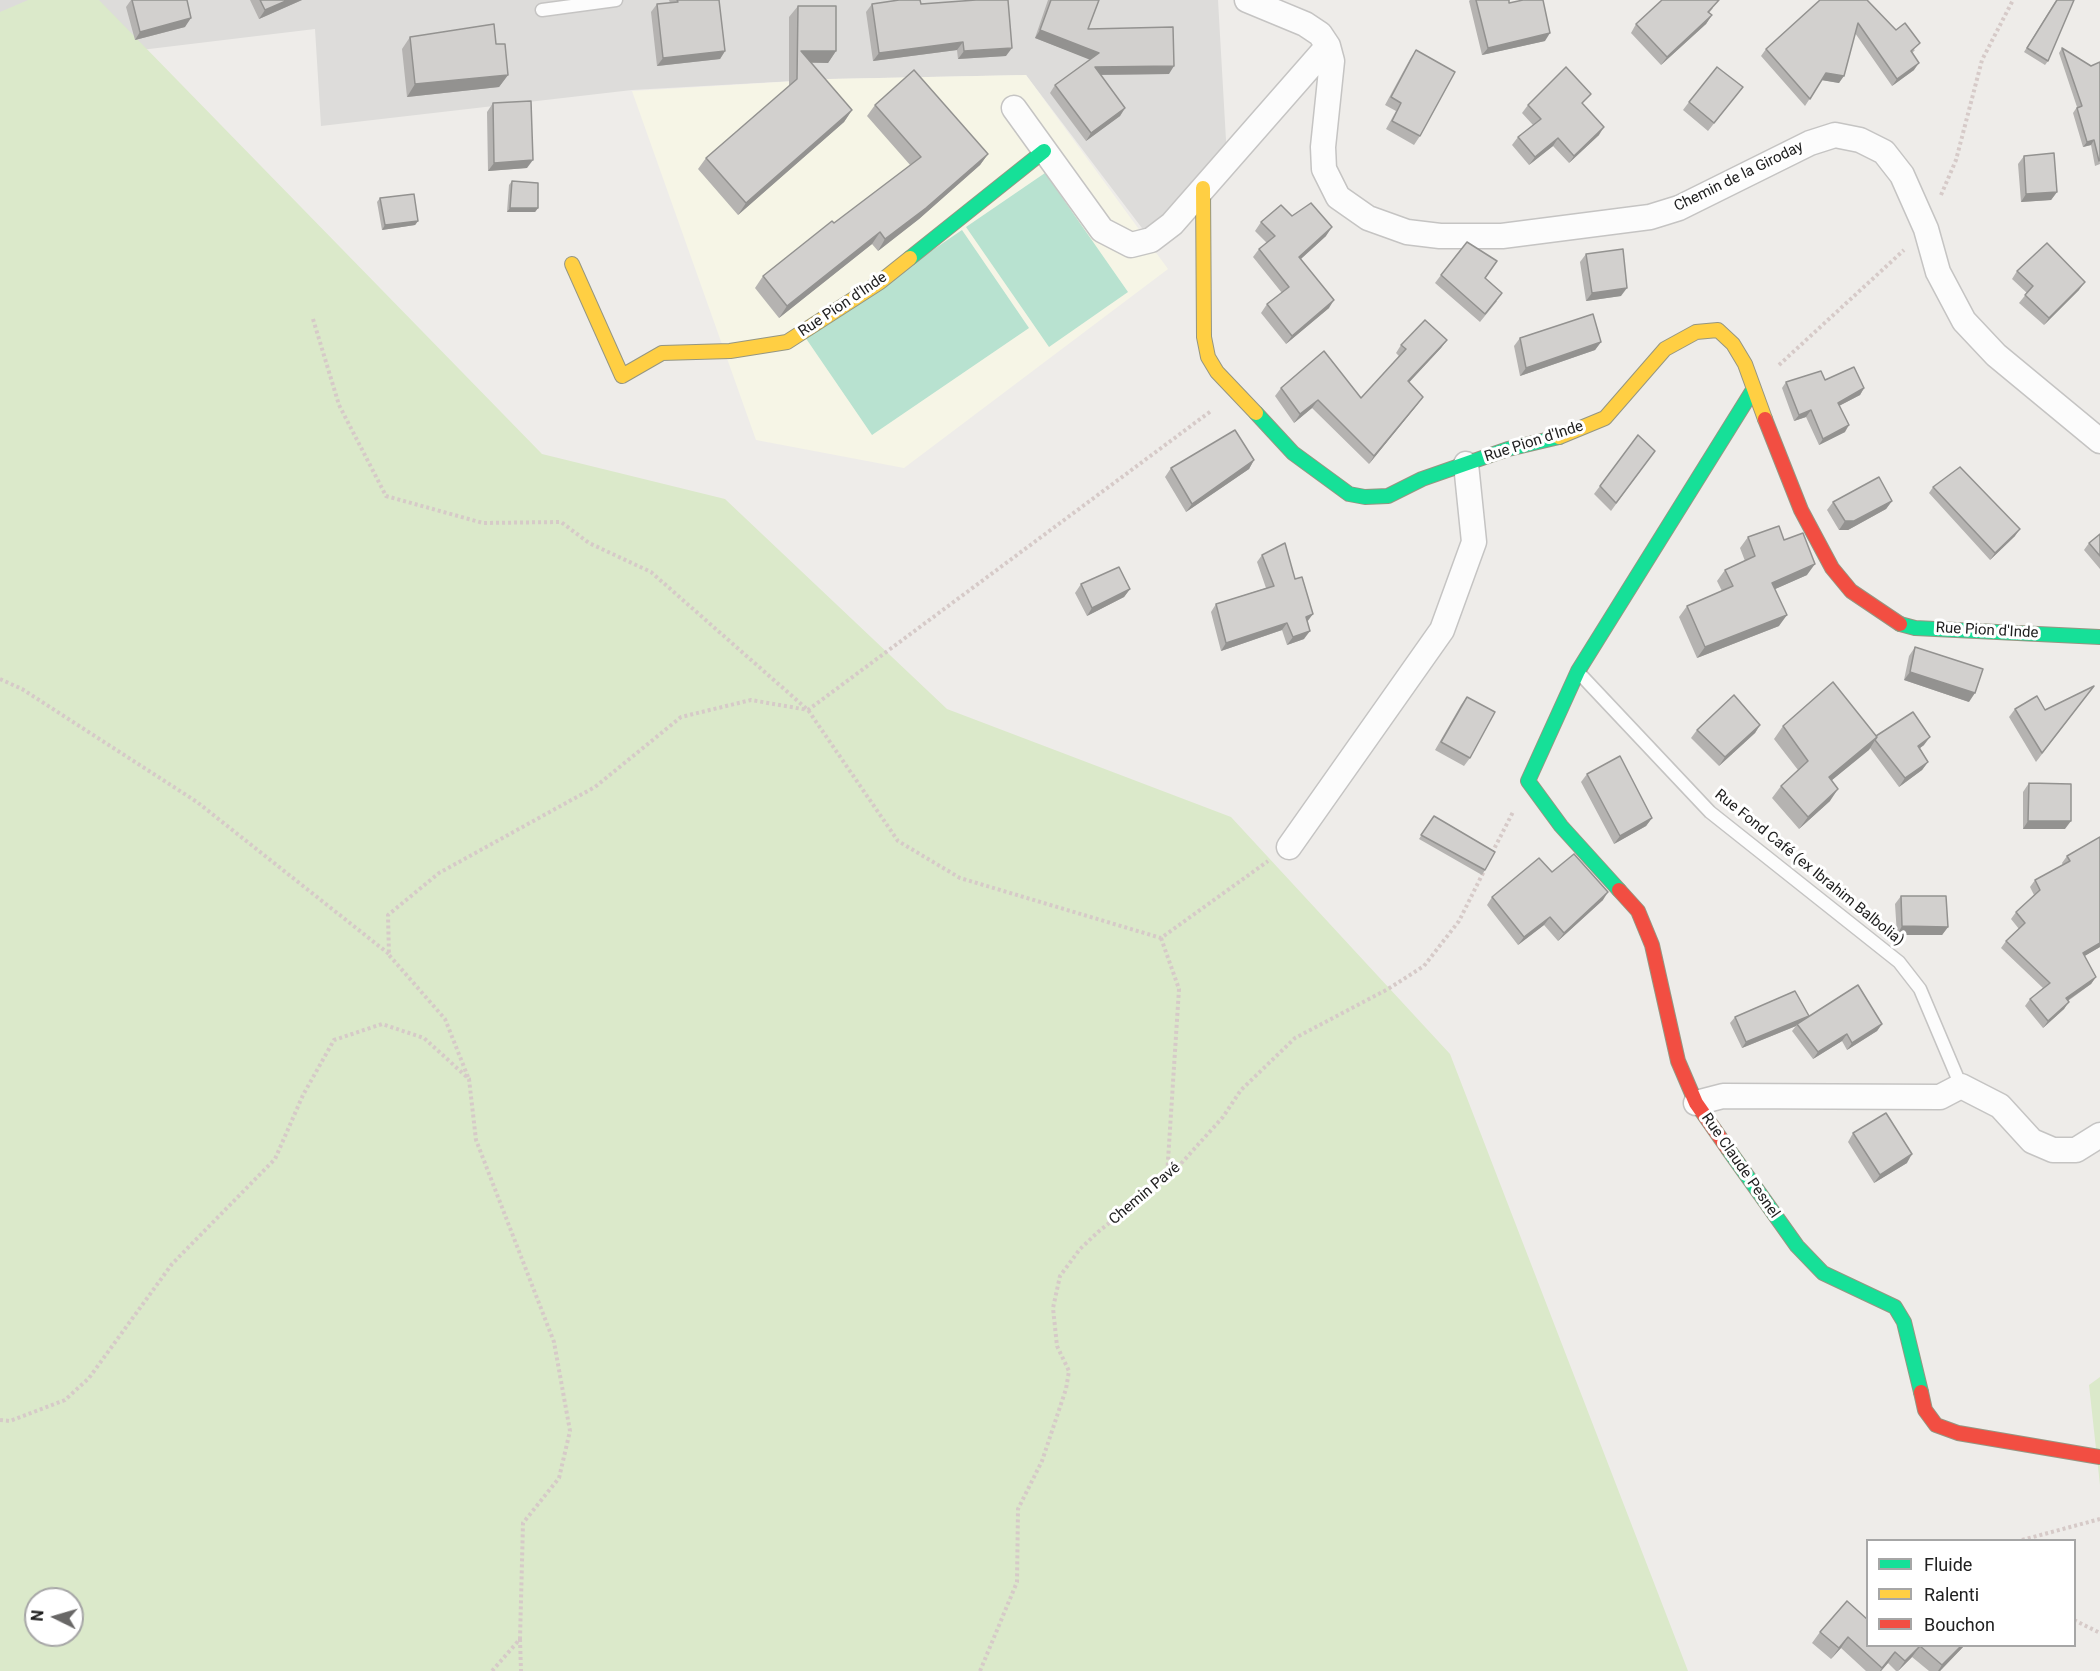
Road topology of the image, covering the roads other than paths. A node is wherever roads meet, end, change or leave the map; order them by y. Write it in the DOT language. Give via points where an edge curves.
graph roads {
  1 [pos="616,0"];
  2 [pos="1247,0"];
  3 [pos="542,10"];
  4 [pos="1328,46"];
  5 [pos="1014,108"];
  6 [pos="1044,151"];
  7 [pos="1203,188"];
  8 [pos="572,264"];
  9 [pos="1753,390"];
  10 [pos="2100,441"];
  11 [pos="1466,464"];
  12 [pos="2100,638"];
  13 [pos="1578,671"];
  14 [pos="1288,847"];
  15 [pos="1962,1086"];
  16 [pos="1696,1103"];
  17 [pos="2100,1135"];
  18 [pos="2100,1457"];
  1 -- 3 [label="lane"];
  2 -- 4 [label="street" via="1305,24 1320,33"];
  4 -- 7 [label="street"];
  4 -- 10 [label="street, Chemin de la Giroday" via="1332,61 1324,169 1338,197 1368,218 1407,232 1440,237 1502,236 1650,217 1679,208 1810,143 1835,135 1860,140 1884,152 1902,175 1926,229 1938,272 1964,321 1996,355"];
  5 -- 6 [label="street"];
  6 -- 7 [label="street" via="1102,230 1131,245 1151,240 1172,224"];
  6 -- 8 [label="street, Rue Pion d'Inde" via="880,282 787,342 730,351 662,353 622,376"];
  7 -- 11 [label="street, Rue Pion d'Inde" via="1204,337 1208,357 1293,453 1349,494 1365,497 1388,496"];
  9 -- 11 [label="street, Rue Pion d'Inde" via="1745,364 1733,344 1718,330 1696,332 1665,349 1605,418 1560,437"];
  9 -- 12 [label="street, Rue Pion d'Inde" via="1801,510 1832,568 1851,591 1874,609 1897,623 1915,628"];
  9 -- 13 [label="street"];
  11 -- 14 [label="street" via="1474,542 1442,630"];
  13 -- 15 [label="lane, Rue Fond Café (ex Ibrahim Balbolia)" via="1710,812 1899,962 1920,990"];
  13 -- 16 [label="street" via="1528,781 1561,826 1638,911 1652,945 1678,1061"];
  15 -- 16 [label="street, Rue Claude Pesnel" via="1940,1097 1723,1096"];
  15 -- 17 [label="street" via="2000,1106 2032,1141 2053,1150 2076,1150"];
  16 -- 18 [label="street, Rue Claude Pesnel" via="1797,1246 1823,1273 1894,1307 1904,1322 1924,1410 1936,1425 1958,1433"];
}
